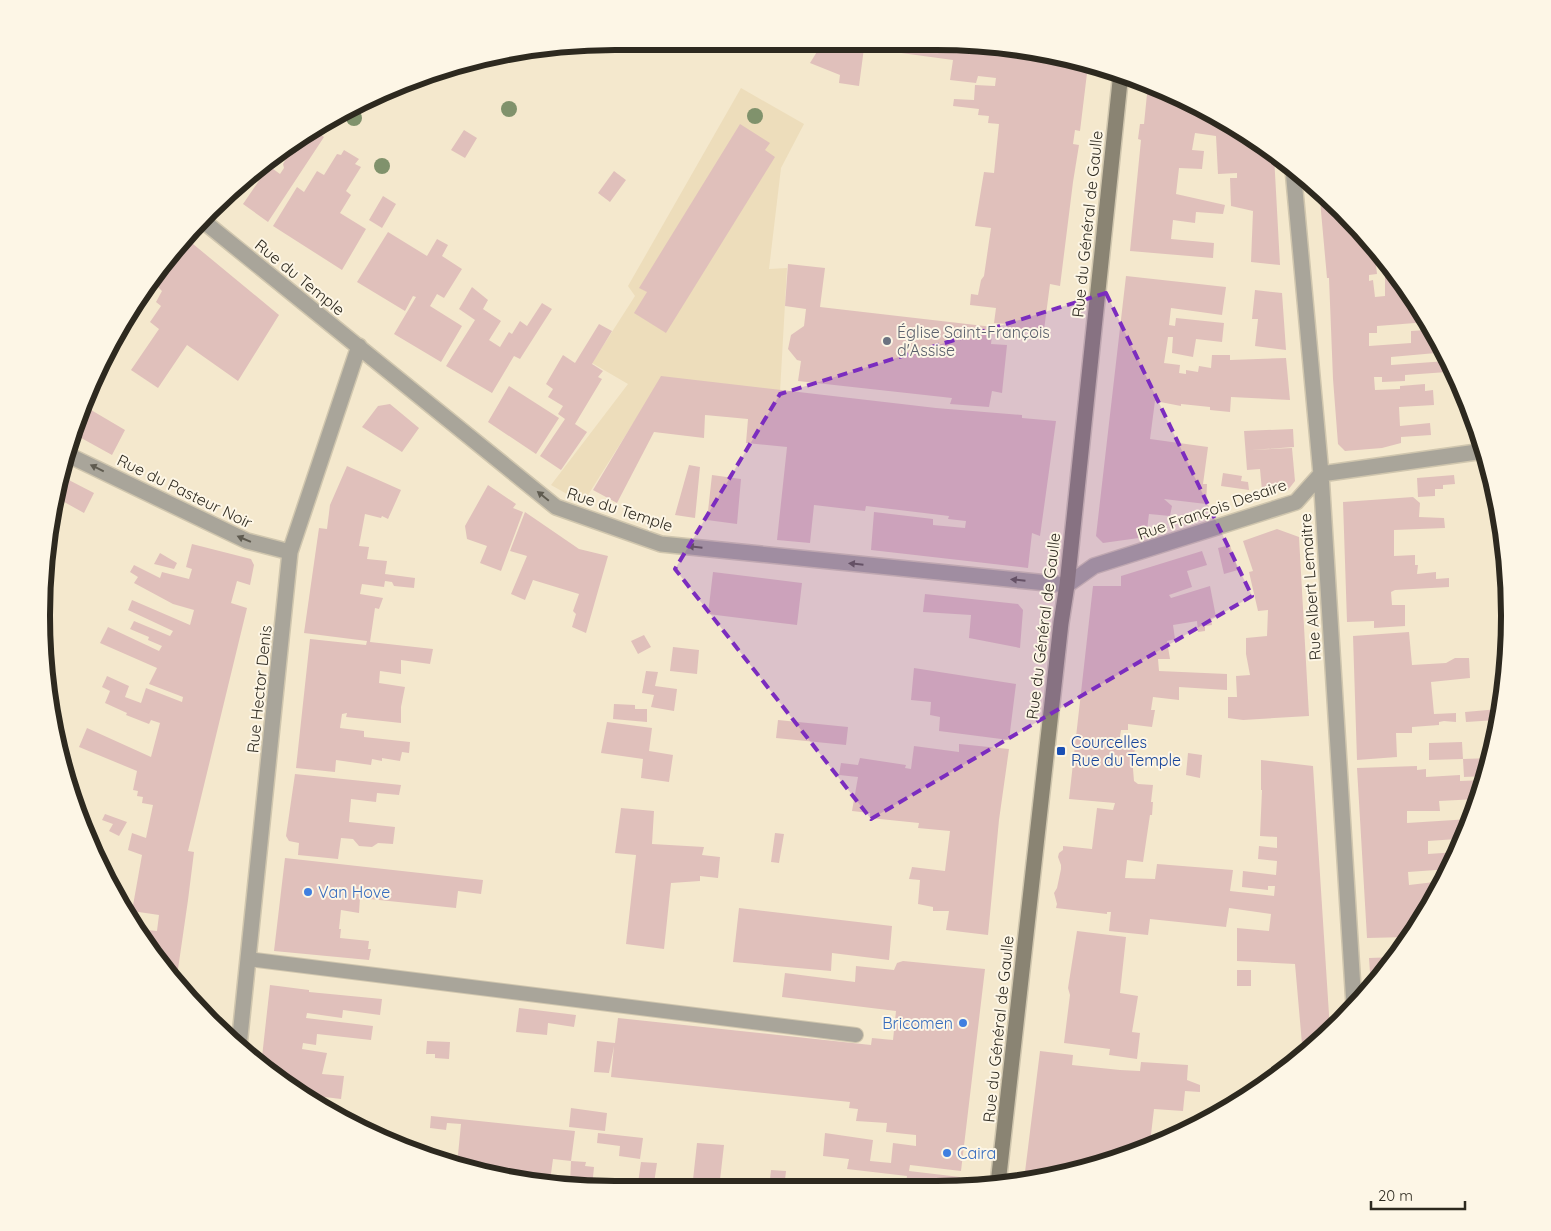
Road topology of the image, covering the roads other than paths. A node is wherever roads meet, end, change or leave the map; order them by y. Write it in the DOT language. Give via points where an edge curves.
graph roads {
  1 [pos="1120,81"];
  2 [pos="1294,178"];
  3 [pos="208,225"];
  4 [pos="359,346"];
  5 [pos="1477,452"];
  6 [pos="73,457"];
  7 [pos="1321,474"];
  8 [pos="290,552"];
  9 [pos="1066,585"];
  10 [pos="248,959"];
  11 [pos="1353,996"];
  12 [pos="856,1035"];
  13 [pos="240,1038"];
  14 [pos="999,1177"];
  1 -- 9 [label="main road, Rue du Général de Gaulle"];
  2 -- 7 [label="street, Rue Albert Lemaitre"];
  3 -- 4 [label="street, Rue du Temple"];
  4 -- 8 [label="street, Rue Hector Denis"];
  9 -- 4 [label="street, Rue du Temple, one-way" via="662,544 556,507"];
  5 -- 7 [label="street"];
  8 -- 6 [label="street, Rue du Pasteur Noir, one-way" via="247,541"];
  7 -- 9 [label="street, Rue François Desaire" via="1296,502 1094,566"];
  7 -- 11 [label="street, Rue Albert Lemaitre"];
  8 -- 10 [label="street, Rue Hector Denis"];
  9 -- 14 [label="main road, Rue du Général de Gaulle"];
  10 -- 12 [label="lane"];
  10 -- 13 [label="street, Rue Hector Denis"];
}
